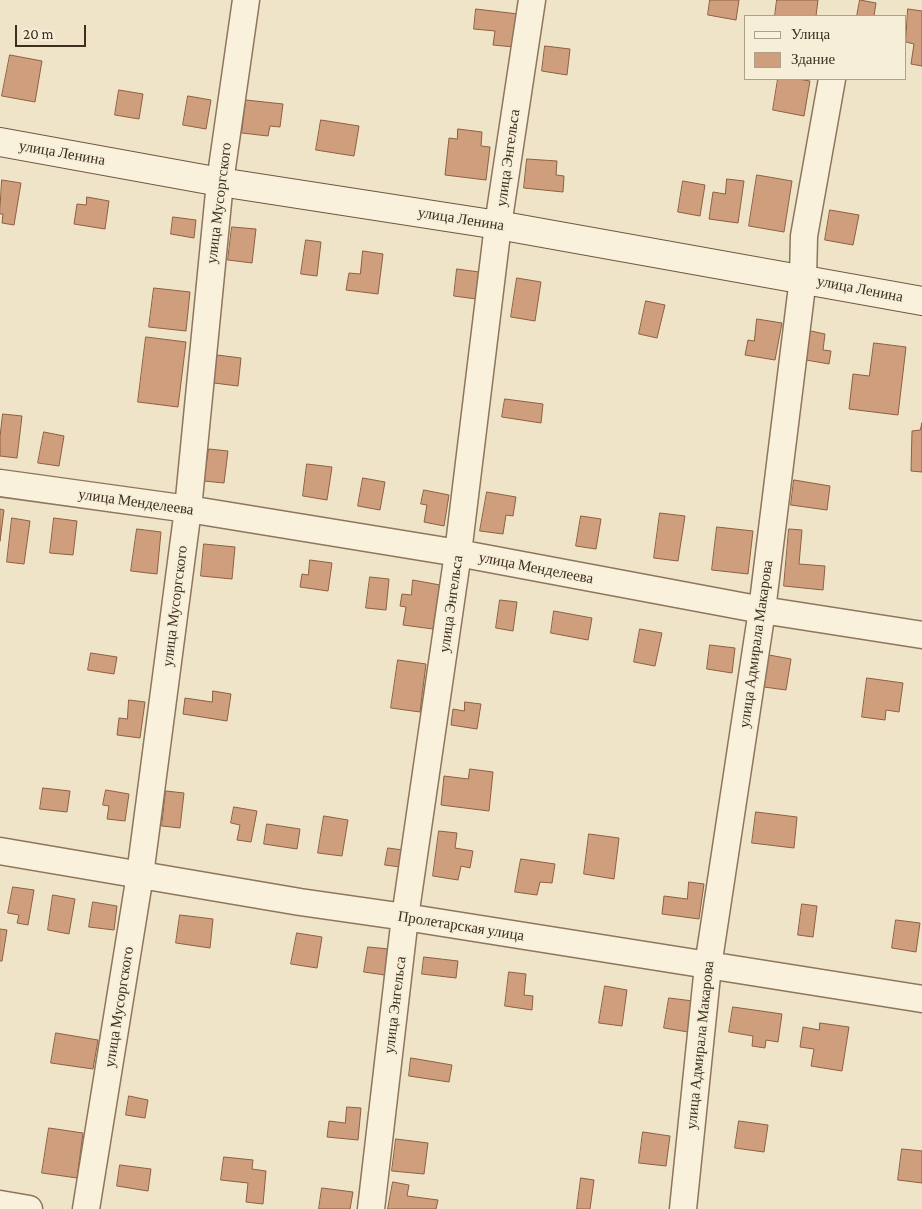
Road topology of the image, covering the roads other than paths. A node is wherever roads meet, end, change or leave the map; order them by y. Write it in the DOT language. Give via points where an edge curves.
graph roads {
  1 [pos="246,0"];
  2 [pos="532,0"];
  3 [pos="832,80"];
  4 [pos="0,142"];
  5 [pos="220,182"];
  6 [pos="498,225"];
  7 [pos="803,278"];
  8 [pos="922,300"];
  9 [pos="0,483"];
  10 [pos="188,509"];
  11 [pos="458,553"];
  12 [pos="762,610"];
  13 [pos="922,635"];
  14 [pos="0,851"];
  15 [pos="140,875"];
  16 [pos="405,917"];
  17 [pos="708,966"];
  18 [pos="922,999"];
  19 [pos="0,1204"];
  20 [pos="28,1209"];
  21 [pos="86,1209"];
  22 [pos="372,1209"];
  23 [pos="683,1209"];
  1 -- 5 [label="street, улица Мусоргского"];
  2 -- 6 [label="street, улица Энгельса"];
  3 -- 7 [label="street, улица Адмирала Макарова" via="804,236"];
  4 -- 5 [label="street, улица Ленина"];
  5 -- 6 [label="street, улица Ленина"];
  5 -- 10 [label="street, улица Мусоргского"];
  6 -- 7 [label="street, улица Ленина"];
  6 -- 11 [label="street, улица Энгельса"];
  7 -- 8 [label="street, улица Ленина"];
  7 -- 12 [label="street, улица Адмирала Макарова"];
  9 -- 10 [label="street, улица Менделеева"];
  10 -- 11 [label="street, улица Менделеева"];
  10 -- 15 [label="street, улица Мусоргского"];
  11 -- 12 [label="street, улица Менделеева"];
  11 -- 16 [label="street, улица Энгельса"];
  12 -- 13 [label="street, улица Менделеева"];
  12 -- 17 [label="street, улица Адмирала Макарова"];
  14 -- 15 [label="street, Пролетарская улица"];
  15 -- 16 [label="street, Пролетарская улица"];
  15 -- 21 [label="street, улица Мусоргского"];
  16 -- 17 [label="street, Пролетарская улица"];
  16 -- 22 [label="street, улица Энгельса"];
  17 -- 18 [label="street, Пролетарская улица"];
  17 -- 23 [label="street, улица Адмирала Макарова"];
  19 -- 20 [label="street"];
}
